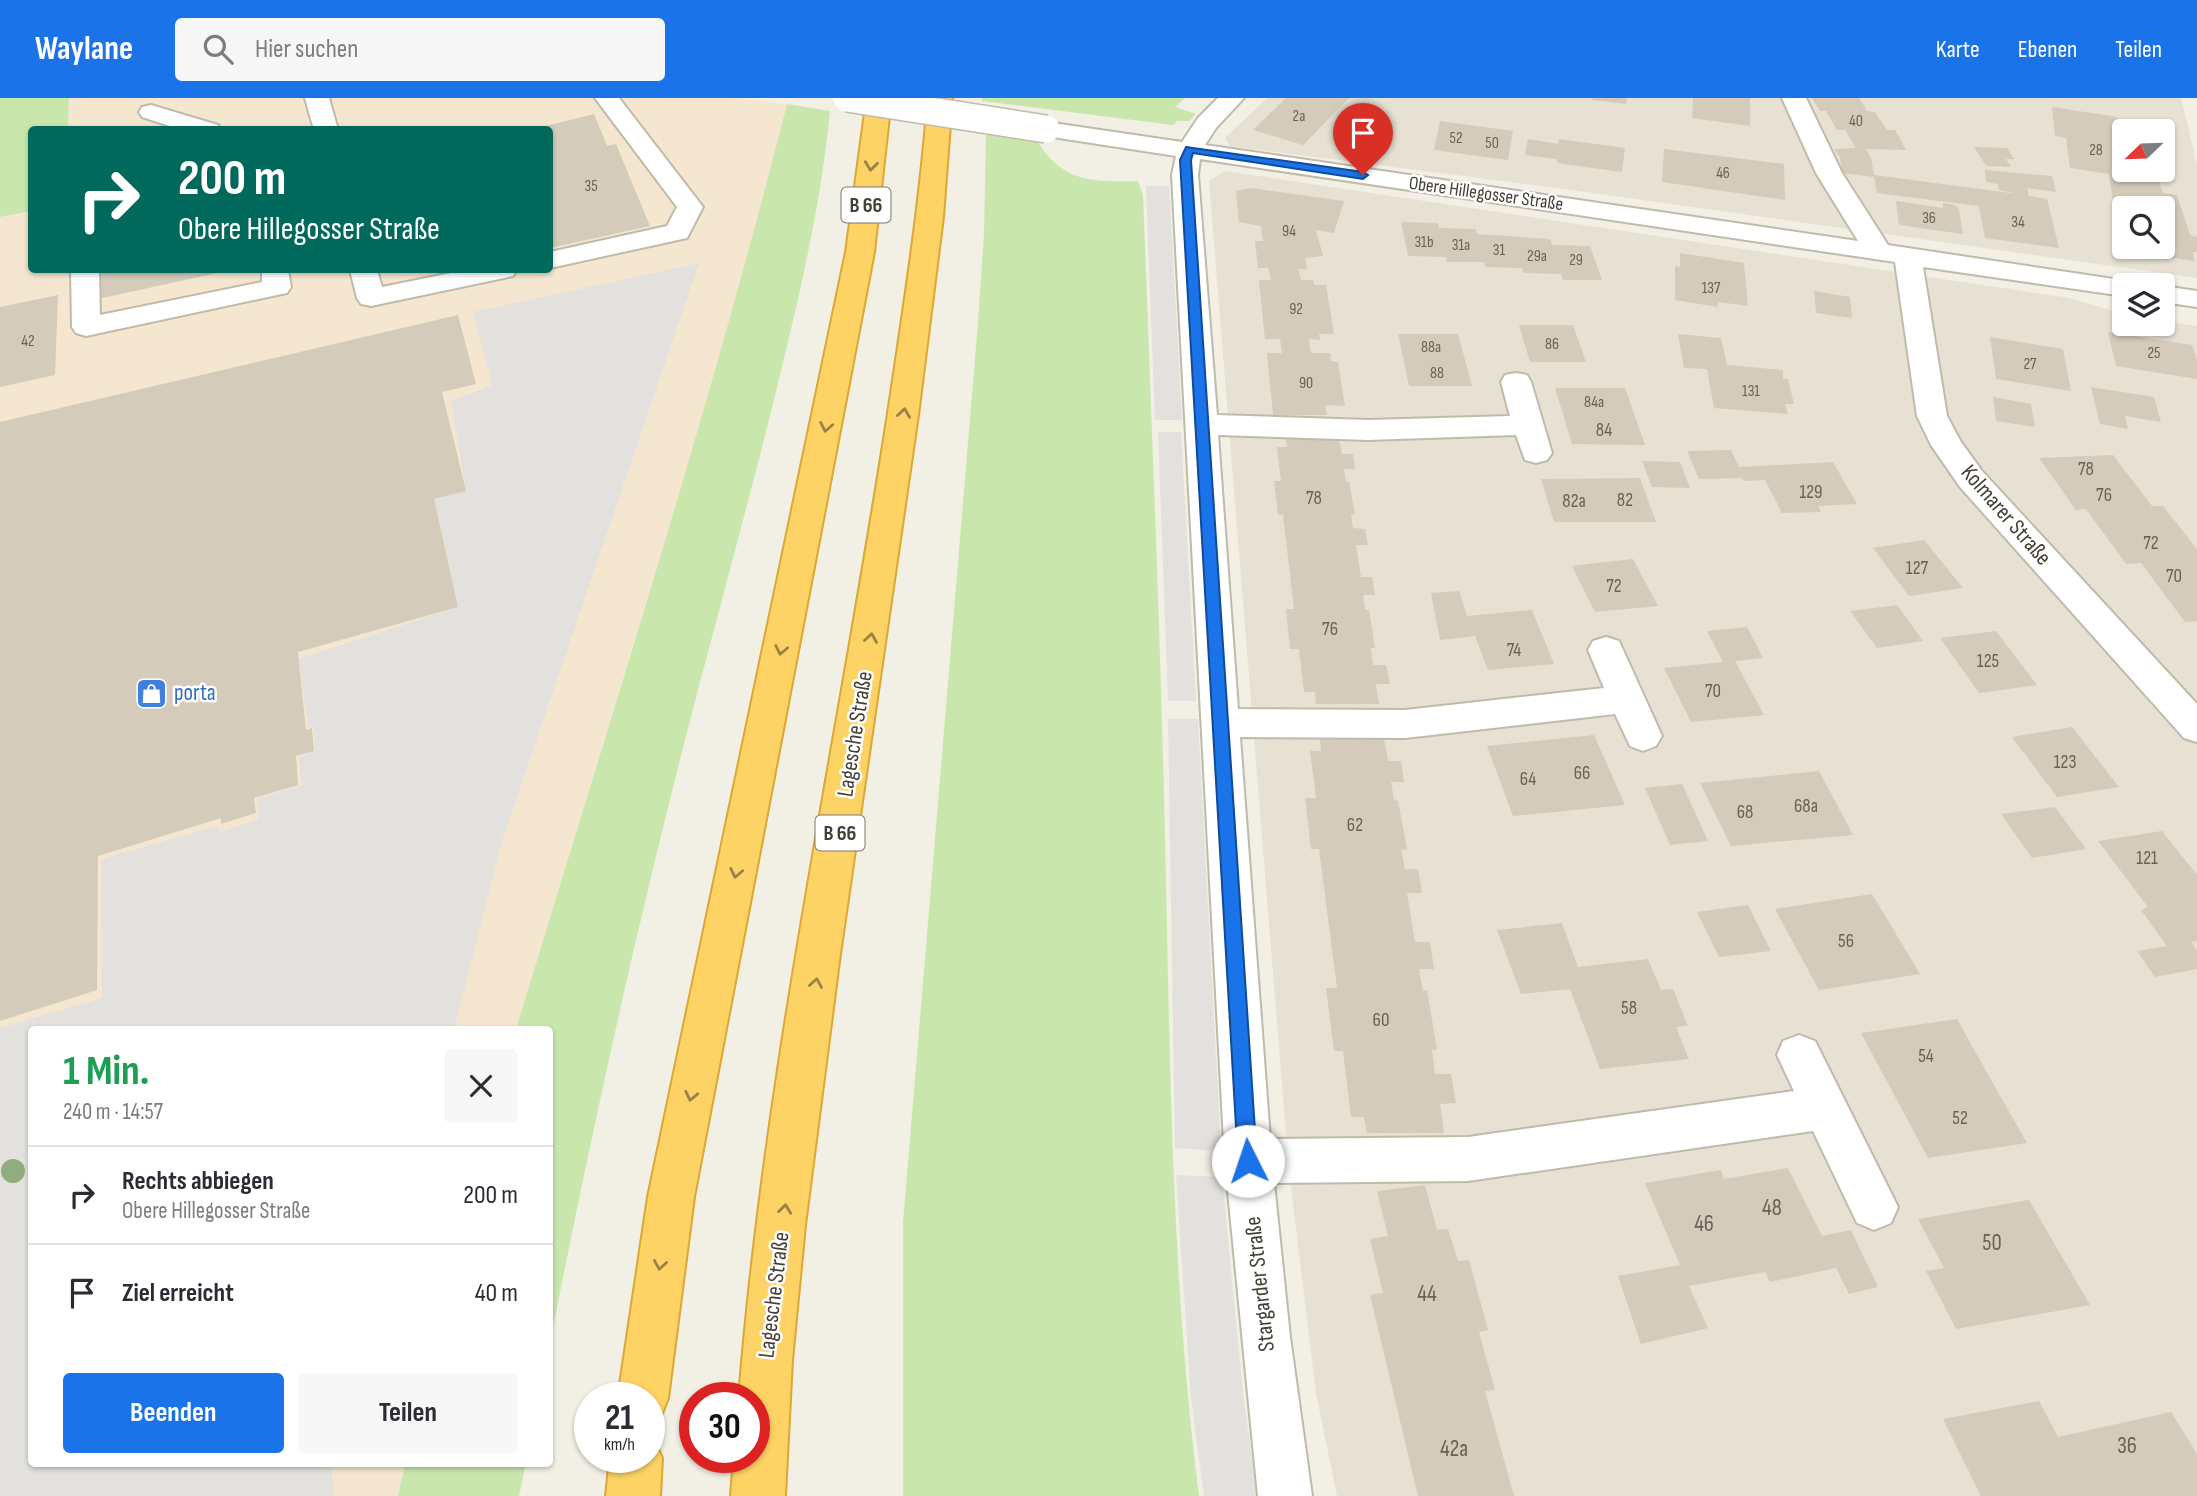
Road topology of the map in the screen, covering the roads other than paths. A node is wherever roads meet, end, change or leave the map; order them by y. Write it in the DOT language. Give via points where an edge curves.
graph roads {
  1 [pos="317,98"];
  2 [pos="607,98"];
  3 [pos="847,98"];
  4 [pos="879,98"];
  5 [pos="940,98"];
  6 [pos="1231,98"];
  7 [pos="1794,98"];
  8 [pos="145,111"];
  9 [pos="196,126"];
  10 [pos="325,126"];
  11 [pos="1190,150"];
  12 [pos="1893,254"];
  13 [pos="553,259"];
  14 [pos="85,273"];
  15 [pos="275,273"];
  16 [pos="365,273"];
  17 [pos="489,273"];
  18 [pos="2112,286"];
  19 [pos="2175,296"];
  20 [pos="2197,299"];
  21 [pos="1516,382"];
  22 [pos="1204,425"];
  23 [pos="1606,650"];
  24 [pos="1627,699"];
  25 [pos="1221,723"];
  26 [pos="2197,728"];
  27 [pos="1643,736"];
  28 [pos="1799,1055"];
  29 [pos="1824,1108"];
  30 [pos="1248,1161"];
  31 [pos="1874,1207"];
  32 [pos="645,1382"];
  33 [pos="635,1473"];
  34 [pos="633,1496"];
  35 [pos="758,1496"];
  36 [pos="1285,1496"];
  1 -- 10 [label="street"];
  2 -- 13 [label="street" via="690,207 678,232"];
  3 -- 11 [label="street, Obere Hillegosser Straße, bridge"];
  4 -- 32 [label="highway, B 66, one-way" via="860,252 671,1197"];
  35 -- 5 [label="highway, Lagesche Straße / B 66, one-way" via="764,1378 798,1099 888,524 936,171"];
  6 -- 11 [label="street" via="1207,121"];
  7 -- 12 [label="street" via="1829,173"];
  8 -- 9 [label="street"];
  11 -- 12 [label="street, Obere Hillegosser Straße"];
  11 -- 22 [label="street, Stargarder Straße" via="1185,175"];
  12 -- 18 [label="street, Obere Hillegosser Straße"];
  12 -- 26 [label="street, Kolmarer Straße" via="1932,416 1947,445 1971,479"];
  14 -- 15 [label="street" via="86,327 277,287"];
  16 -- 17 [label="street" via="372,298"];
  19 -- 20 [label="street"];
  21 -- 22 [label="street" via="1531,439"];
  22 -- 25 [label="street, Stargarder Straße"];
  23 -- 24 [label="street"];
  24 -- 25 [label="street" via="1405,724"];
  24 -- 27 [label="street"];
  25 -- 30 [label="street, Stargarder Straße"];
  28 -- 29 [label="street"];
  29 -- 30 [label="street" via="1468,1159"];
  29 -- 31 [label="street"];
  30 -- 36 [label="street, Stargarder Straße" via="1270,1393"];
  33 -- 34 [label="highway"];
}
